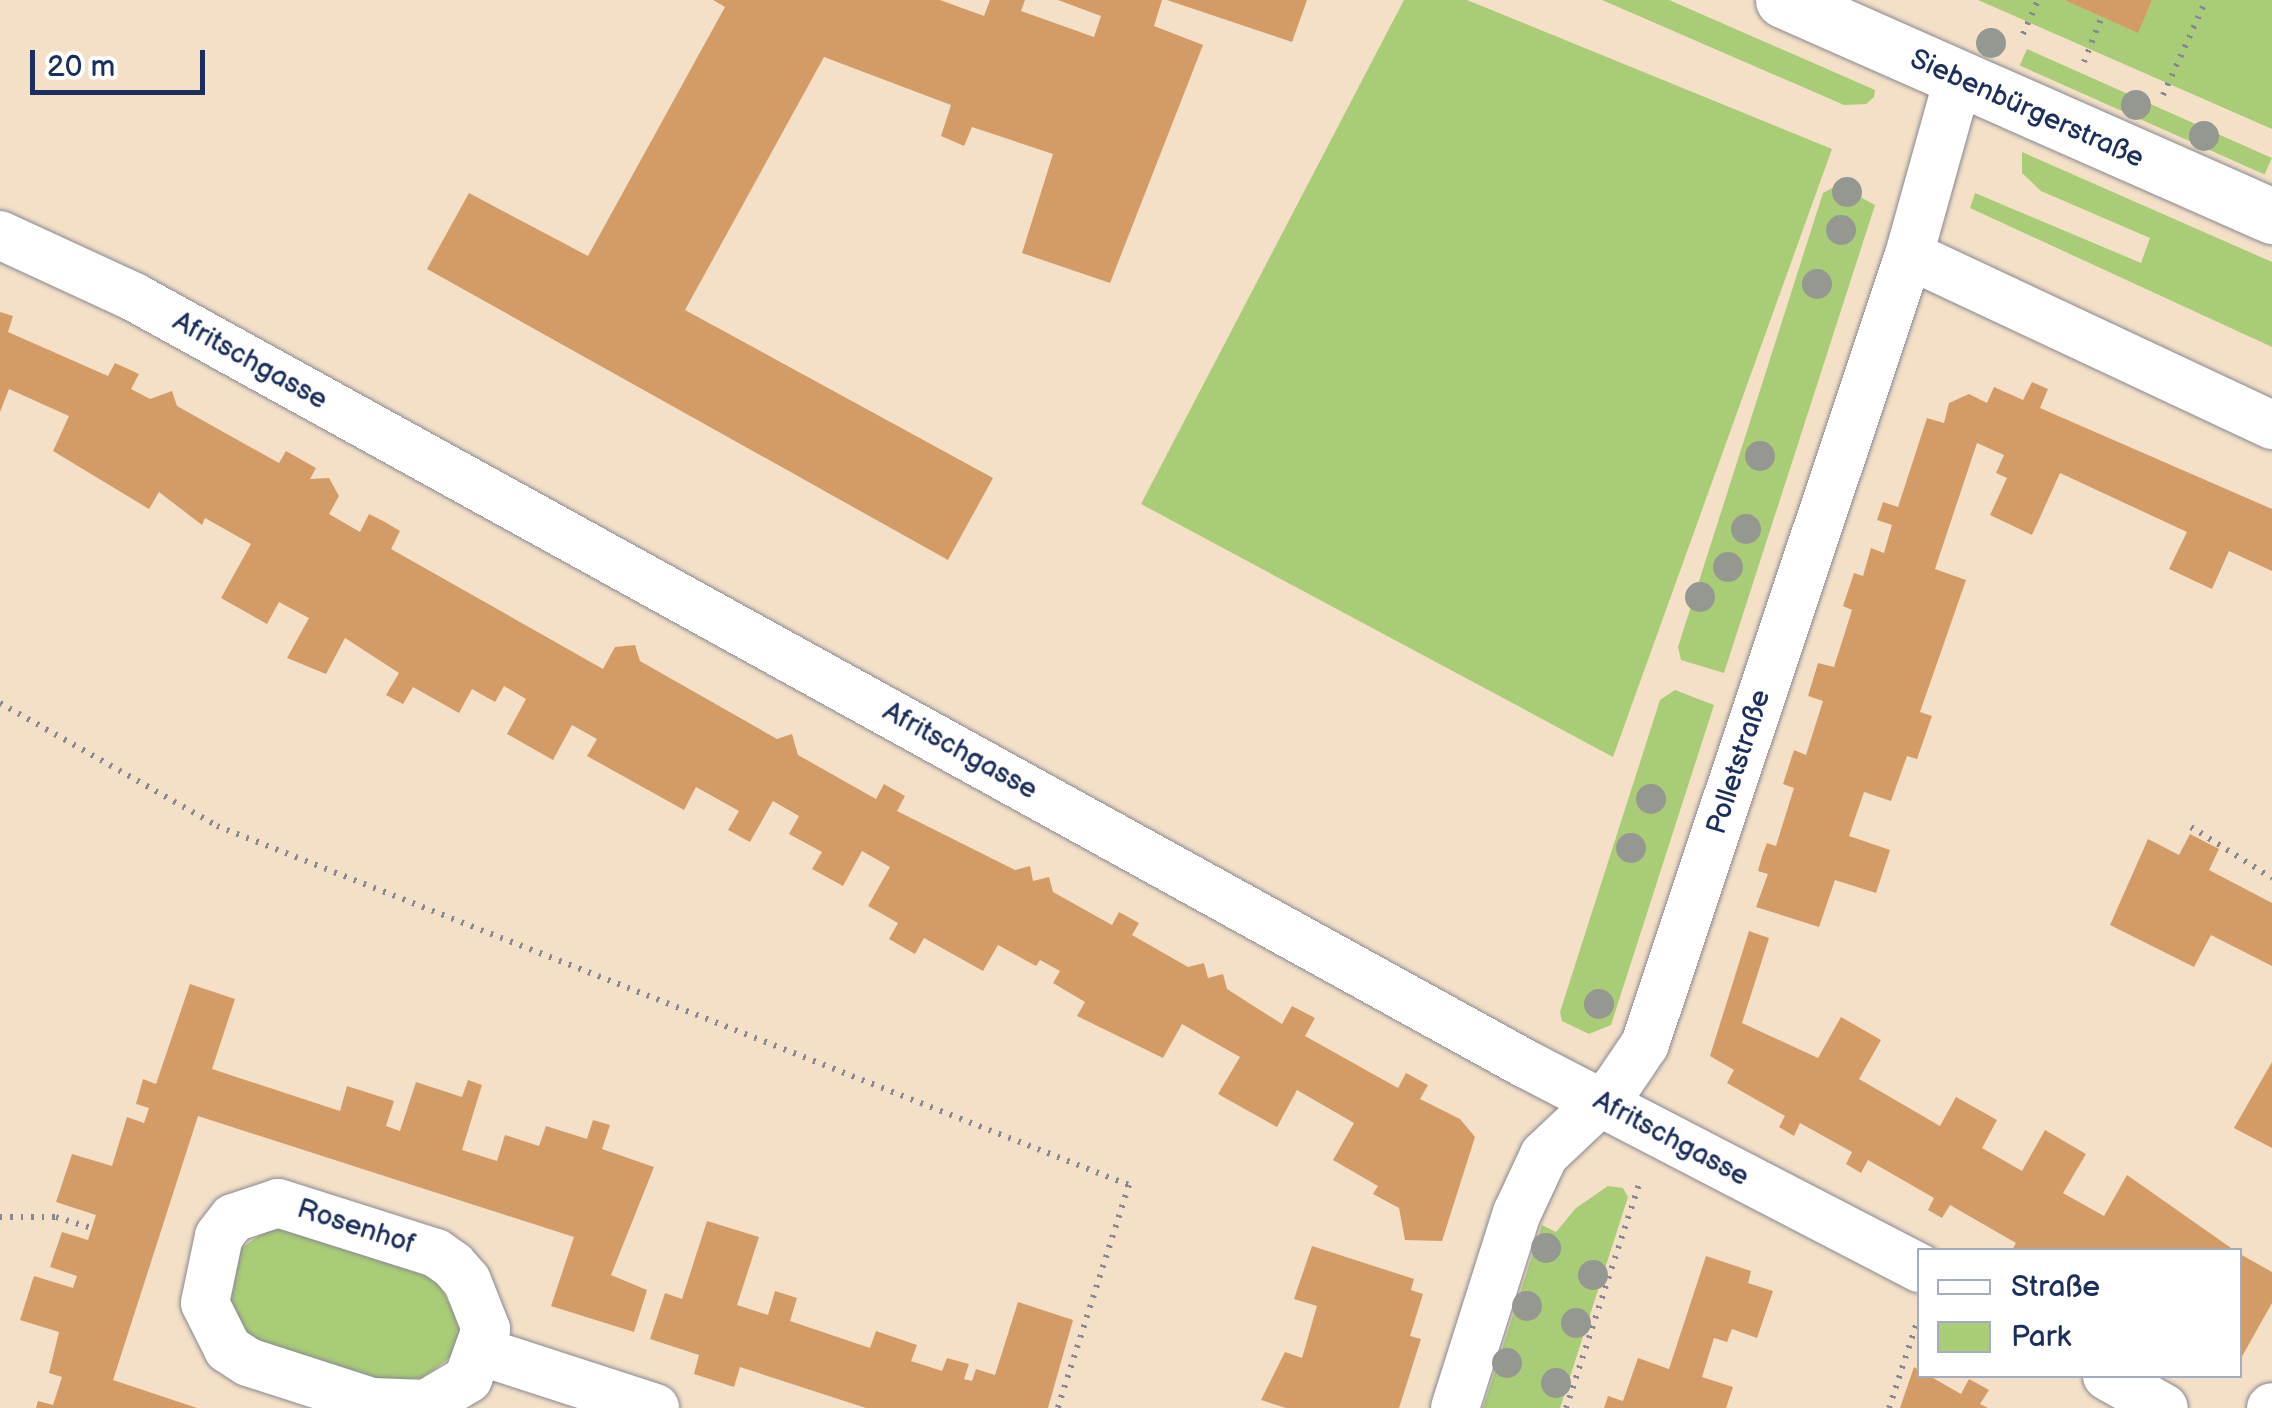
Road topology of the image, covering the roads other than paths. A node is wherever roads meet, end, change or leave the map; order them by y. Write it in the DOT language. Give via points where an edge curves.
graph roads {
  1 [pos="1783,0"];
  2 [pos="1958,78"];
  3 [pos="2272,216"];
  4 [pos="0,235"];
  5 [pos="1908,255"];
  6 [pos="2272,425"];
  7 [pos="1598,1100"];
  8 [pos="1917,1266"];
  9 [pos="482,1352"];
  10 [pos="2112,1378"];
  11 [pos="655,1408"];
  12 [pos="1455,1408"];
  13 [pos="2164,1408"];
  1 -- 2 [label="street, Siebenbürgerstraße"];
  2 -- 3 [label="street, Siebenbürgerstraße"];
  2 -- 5 [label="street, Polletstraße"];
  4 -- 7 [label="street, Afritschgasse" via="134,297"];
  5 -- 6 [label="street"];
  5 -- 7 [label="street, Polletstraße" via="1645,1044 1632,1069"];
  7 -- 8 [label="street, Afritschgasse"];
  7 -- 12 [label="street, Polletstraße" via="1544,1156 1520,1205"];
  9 -- 9 [label="street, Rosenhof" via="480,1306 467,1281 436,1253 278,1203 233,1218 219,1236 206,1304 228,1349 248,1362 372,1402 426,1404 468,1378"];
  9 -- 11 [label="street"];
  10 -- 13 [label="street"];
}
